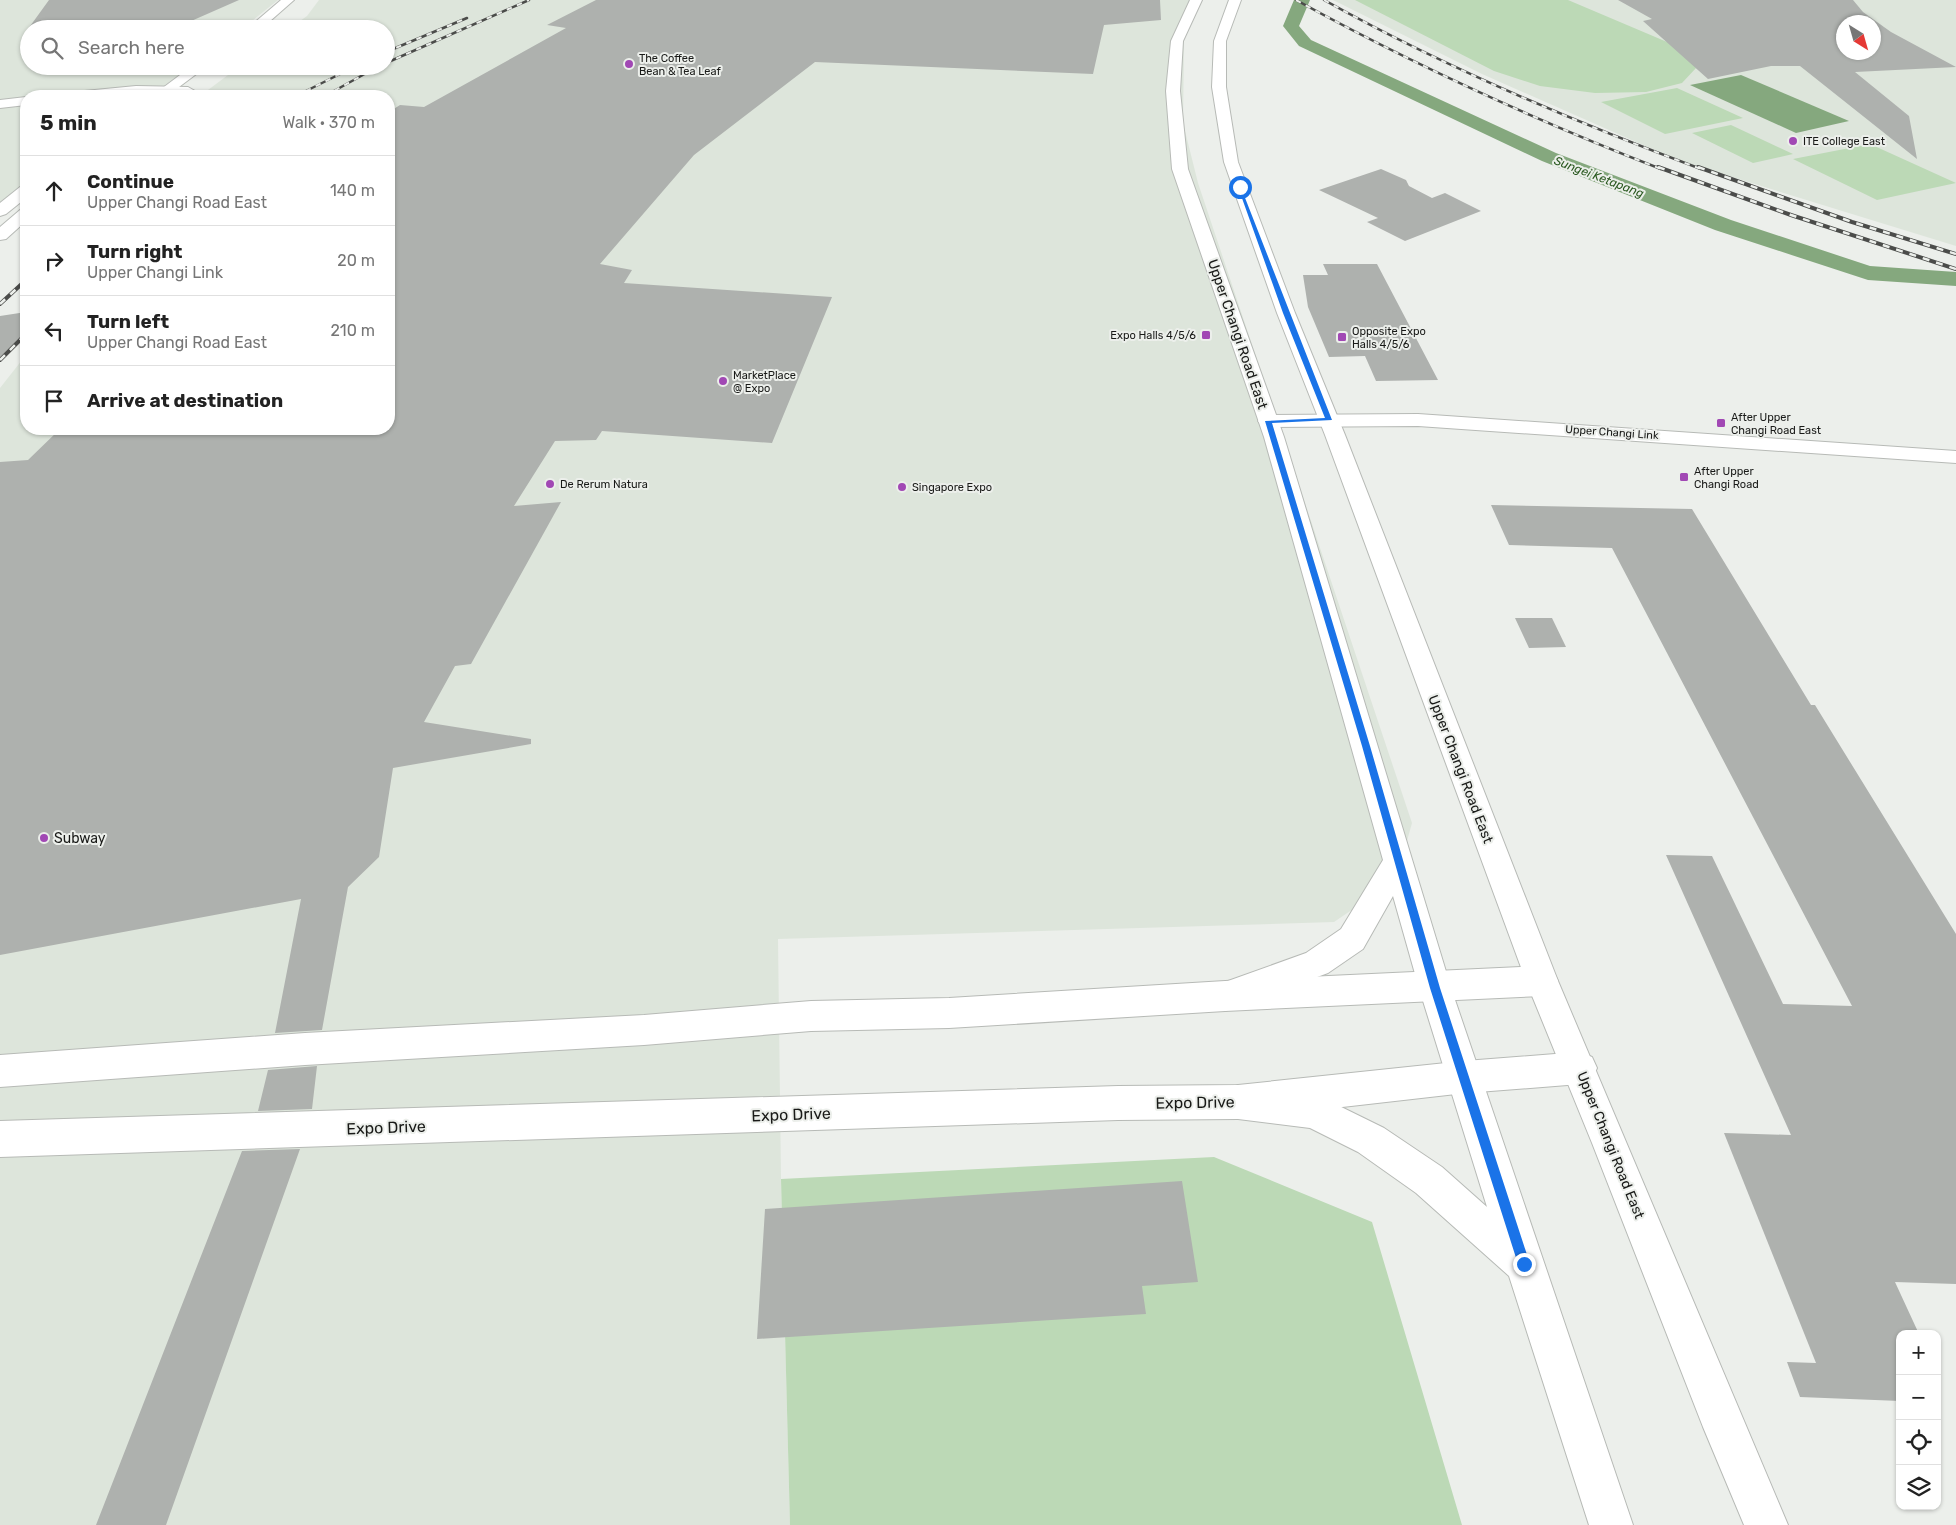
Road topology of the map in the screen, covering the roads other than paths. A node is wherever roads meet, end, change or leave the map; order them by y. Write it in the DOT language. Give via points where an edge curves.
graph roads {
  1 [pos="288,0"];
  2 [pos="1196,0"];
  3 [pos="1235,0"];
  4 [pos="264,20"];
  5 [pos="197,75"];
  6 [pos="202,75"];
  7 [pos="169,90"];
  8 [pos="188,90"];
  9 [pos="20,102"];
  10 [pos="0,104"];
  11 [pos="20,195"];
  12 [pos="0,211"];
  13 [pos="20,218"];
  14 [pos="0,235"];
  15 [pos="1332,427"];
  16 [pos="1271,429"];
  17 [pos="1956,457"];
  18 [pos="1956,472"];
  19 [pos="1398,861"];
  20 [pos="1542,981"];
  21 [pos="1435,988"];
  22 [pos="1225,996"];
  23 [pos="1580,1068"];
  24 [pos="0,1071"];
  25 [pos="1465,1077"];
  26 [pos="1238,1102"];
  27 [pos="0,1139"];
  28 [pos="1524,1264"];
  29 [pos="1611,1525"];
  30 [pos="1766,1525"];
  1 -- 4 [label="main road"];
  2 -- 16 [label="main road, Upper Changi Road East" via="1177,41 1173,91 1180,169"];
  3 -- 15 [label="main road, Upper Changi Road East" via="1220,41 1219,87 1231,162"];
  5 -- 7 [label="main road"];
  6 -- 8 [label="main road"];
  9 -- 10 [label="main road"];
  11 -- 12 [label="main road"];
  13 -- 14 [label="main road"];
  15 -- 16 [label="main road, Upper Changi Link"];
  15 -- 17 [label="main road, Upper Changi Link" via="1418,420"];
  15 -- 18 [label="main road, Upper Changi Link"];
  15 -- 20 [label="main road, Upper Changi Road East"];
  16 -- 19 [label="main road, Upper Changi Road East"];
  19 -- 21 [label="main road, Upper Changi Road East"];
  19 -- 22 [label="main road" via="1352,939 1317,963"];
  20 -- 21 [label="main road"];
  20 -- 23 [label="main road, Upper Changi Road East"];
  21 -- 22 [label="main road"];
  21 -- 25 [label="main road, Upper Changi Road East"];
  22 -- 24 [label="main road" via="949,1013 811,1016 644,1030 304,1049"];
  23 -- 25 [label="main road, Expo Drive"];
  23 -- 30 [label="main road, Upper Changi Road East"];
  25 -- 26 [label="main road, Expo Drive"];
  25 -- 28 [label="main road, Upper Changi Road East"];
  26 -- 27 [label="main road, Expo Drive" via="1118,1103"];
  26 -- 28 [label="main road" via="1313,1112 1371,1140 1429,1180"];
  28 -- 29 [label="main road, Upper Changi Road East"];
}
